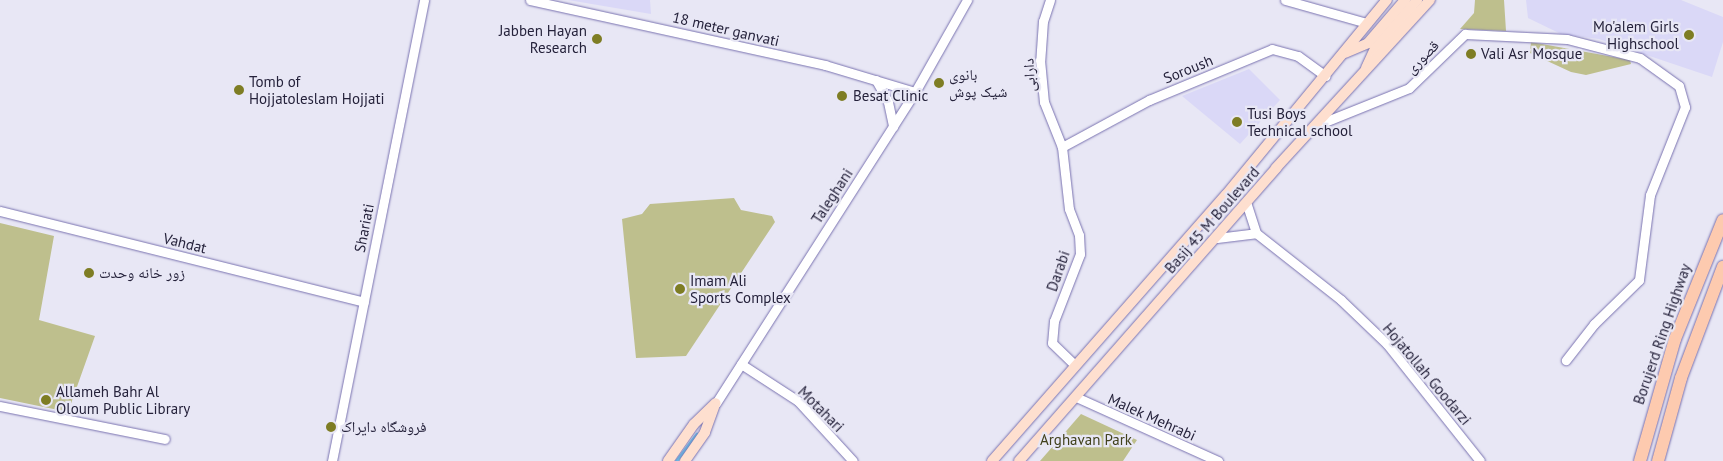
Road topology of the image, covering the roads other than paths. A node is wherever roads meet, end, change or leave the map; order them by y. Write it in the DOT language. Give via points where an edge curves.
graph roads {
  1 [pos="424,0"];
  2 [pos="530,0"];
  3 [pos="967,0"];
  4 [pos="1050,0"];
  5 [pos="1285,0"];
  6 [pos="1387,0"];
  7 [pos="1405,0"];
  8 [pos="1417,0"];
  9 [pos="1430,0"];
  10 [pos="1367,23"];
  11 [pos="1371,46"];
  12 [pos="1345,53"];
  13 [pos="1364,71"];
  14 [pos="1326,76"];
  15 [pos="876,80"];
  16 [pos="915,92"];
  17 [pos="1316,125"];
  18 [pos="892,126"];
  19 [pos="1062,147"];
  20 [pos="1247,205"];
  21 [pos="0,211"];
  22 [pos="1723,220"];
  23 [pos="1256,233"];
  24 [pos="1218,238"];
  25 [pos="1723,267"];
  26 [pos="364,302"];
  27 [pos="1566,360"];
  28 [pos="741,364"];
  29 [pos="1075,365"];
  30 [pos="1076,397"];
  31 [pos="716,403"];
  32 [pos="0,406"];
  33 [pos="165,439"];
  34 [pos="332,461"];
  35 [pos="668,461"];
  36 [pos="685,461"];
  37 [pos="853,461"];
  38 [pos="992,461"];
  39 [pos="1019,461"];
  40 [pos="1218,461"];
  41 [pos="1480,461"];
  42 [pos="1640,461"];
  43 [pos="1658,461"];
  1 -- 26 [label="street, Shariati"];
  2 -- 15 [label="street, 18 meter ganvati" via="824,65"];
  3 -- 16 [label="street, Taleghani"];
  4 -- 19 [label="street, دارابی" via="1043,21 1040,60 1044,102"];
  5 -- 10 [label="street"];
  6 -- 10 [label="main road, Basij 45 M Boulevard"];
  7 -- 11 [label="main road"];
  8 -- 11 [label="main road"];
  9 -- 13 [label="main road, Basij 45 M Boulevard"];
  10 -- 12 [label="main road, Basij 45 M Boulevard"];
  11 -- 12 [label="main road"];
  11 -- 13 [label="main road"];
  12 -- 14 [label="main road, Basij 45 M Boulevard"];
  13 -- 17 [label="main road, Basij 45 M Boulevard"];
  14 -- 19 [label="street, Soroush" via="1298,56 1272,49 1150,100"];
  14 -- 29 [label="main road, Basij 45 M Boulevard"];
  15 -- 16 [label="street, 18 meter ganvati"];
  15 -- 18 [label="street" via="888,102"];
  16 -- 18 [label="street, Taleghani"];
  17 -- 20 [label="main road, Basij 45 M Boulevard"];
  17 -- 27 [label="street, قصوری" via="1409,88 1465,34 1557,37 1640,58 1673,81 1685,98 1650,195 1638,280 1594,324"];
  18 -- 28 [label="street, Taleghani"];
  19 -- 29 [label="street, Darabi" via="1069,209 1079,236 1080,254 1054,321 1052,343"];
  20 -- 23 [label="street"];
  20 -- 24 [label="main road, Basij 45 M Boulevard"];
  21 -- 26 [label="street, Vahdat"];
  22 -- 42 [label="highway, Borujerd Ring Highway" via="1674,339"];
  23 -- 24 [label="street"];
  23 -- 41 [label="street, Hojatollah Goodarzi" via="1341,300 1387,344"];
  24 -- 30 [label="main road, Basij 45 M Boulevard"];
  25 -- 43 [label="highway" via="1684,369"];
  26 -- 34 [label="street, Shariati"];
  28 -- 31 [label="street, Taleghani"];
  28 -- 37 [label="street, Motahari" via="798,401"];
  29 -- 38 [label="main road, Basij 45 M Boulevard"];
  30 -- 39 [label="main road, Basij 45 M Boulevard"];
  30 -- 40 [label="street, Malek Mehrabi"];
  31 -- 35 [label="main road" via="694,424"];
  31 -- 36 [label="main road" via="705,432"];
  32 -- 33 [label="street"];
}
